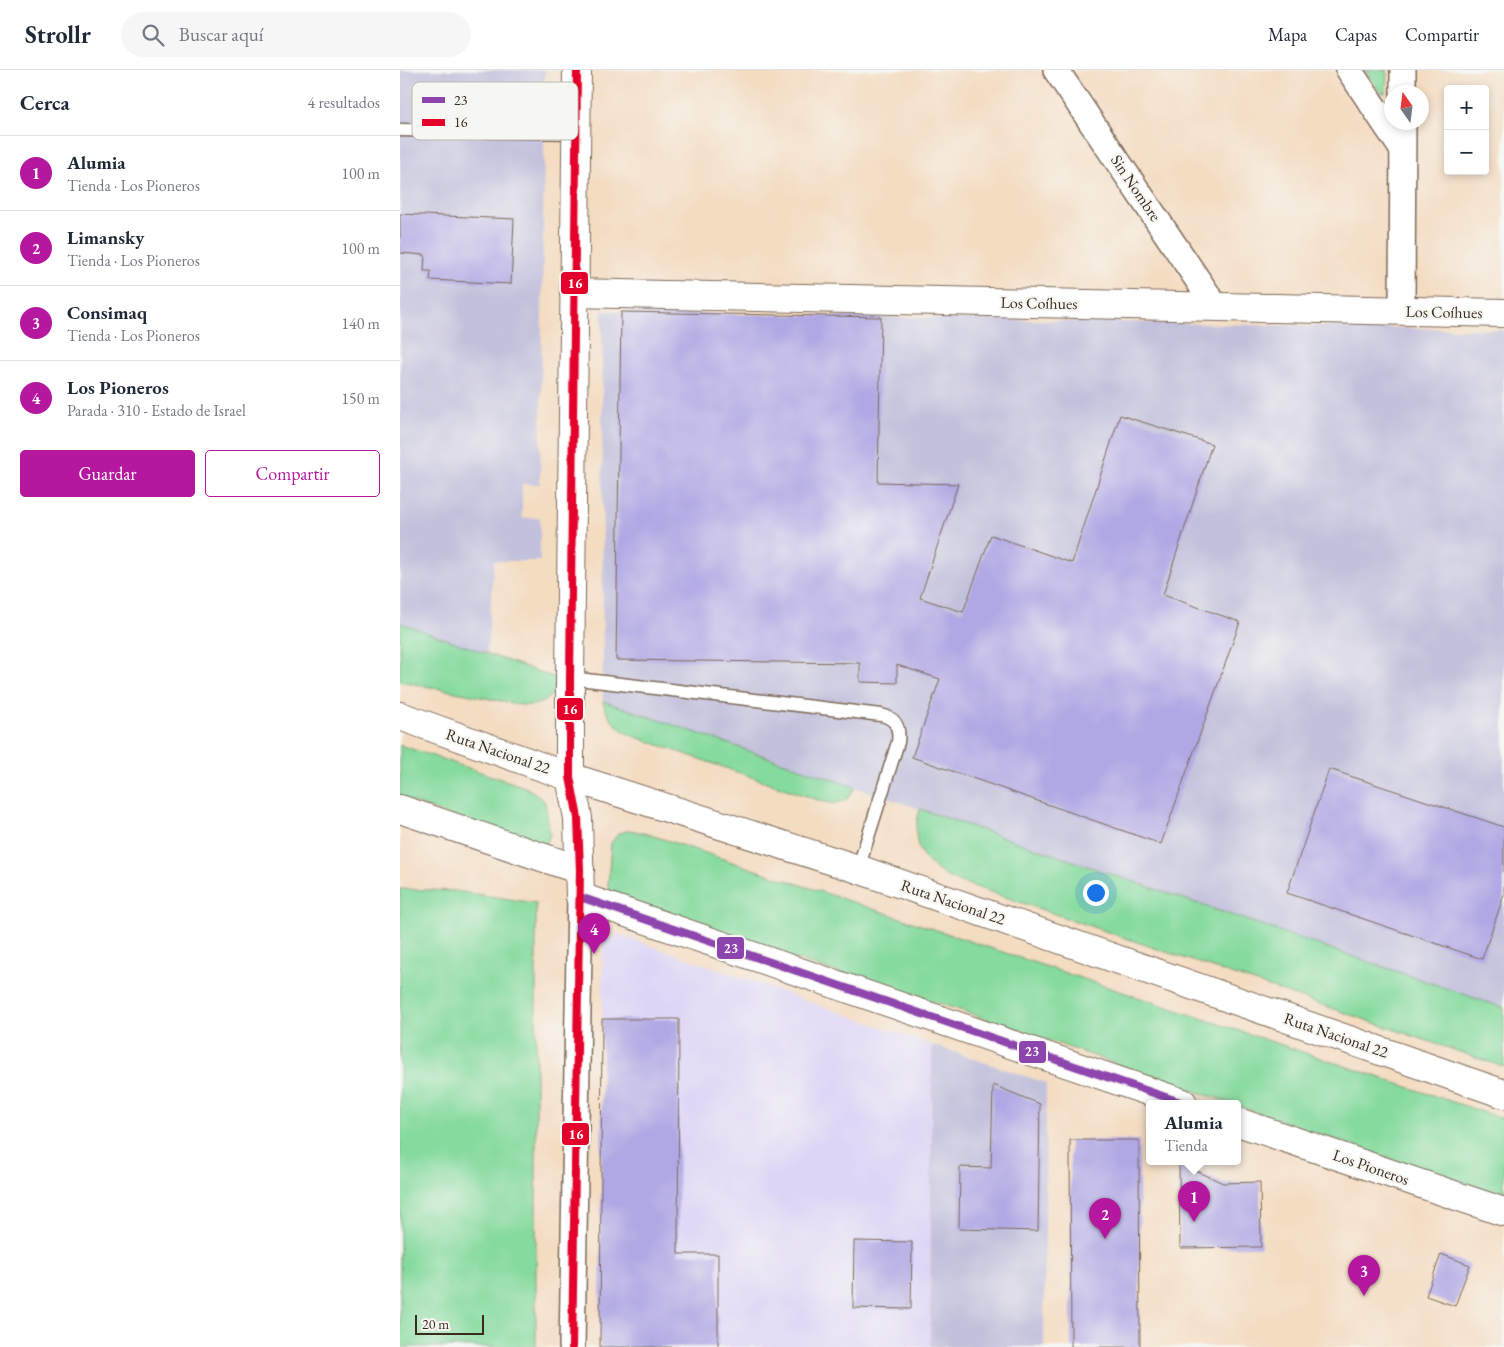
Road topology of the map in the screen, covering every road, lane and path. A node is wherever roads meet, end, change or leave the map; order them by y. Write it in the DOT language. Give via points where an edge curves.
graph roads {
  1 [pos="1056,70"];
  2 [pos="1349,70"];
  3 [pos="1403,70"];
  4 [pos="1403,85"];
  5 [pos="1403,130"];
  6 [pos="576,140"];
  7 [pos="1402,149"];
  8 [pos="574,293"];
  9 [pos="1216,307"];
  10 [pos="1402,311"];
  11 [pos="1504,313"];
  12 [pos="570,678"];
  13 [pos="400,716"];
  14 [pos="570,776"];
  15 [pos="400,810"];
  16 [pos="858,869"];
  17 [pos="580,870"];
  18 [pos="580,898"];
  19 [pos="1504,1094"];
  20 [pos="1174,1100"];
  21 [pos="1241,1123"];
  22 [pos="1504,1212"];
  23 [pos="572,1347"];
  1 -- 9 [label="street, Sin Nombre"];
  2 -- 7 [label="street"];
  3 -- 4 [label="street"];
  5 -- 7 [label="street"];
  6 -- 8 [label="main road"];
  7 -- 10 [label="street"];
  8 -- 9 [label="main road, Los Coíhues"];
  8 -- 12 [label="main road"];
  9 -- 10 [label="main road, Los Coíhues"];
  10 -- 11 [label="main road, Los Coíhues"];
  12 -- 14 [label="main road"];
  12 -- 16 [label="lane" via="881,714 893,720 899,732 898,742"];
  13 -- 14 [label="main road, Ruta Nacional 22"];
  14 -- 16 [label="main road, Ruta Nacional 22"];
  14 -- 17 [label="main road" via="578,818"];
  15 -- 17 [label="main road"];
  16 -- 19 [label="main road, Ruta Nacional 22"];
  17 -- 18 [label="main road"];
  18 -- 20 [label="main road"];
  18 -- 23 [label="street"];
  21 -- 22 [label="main road, Los Pioneros"];
}
